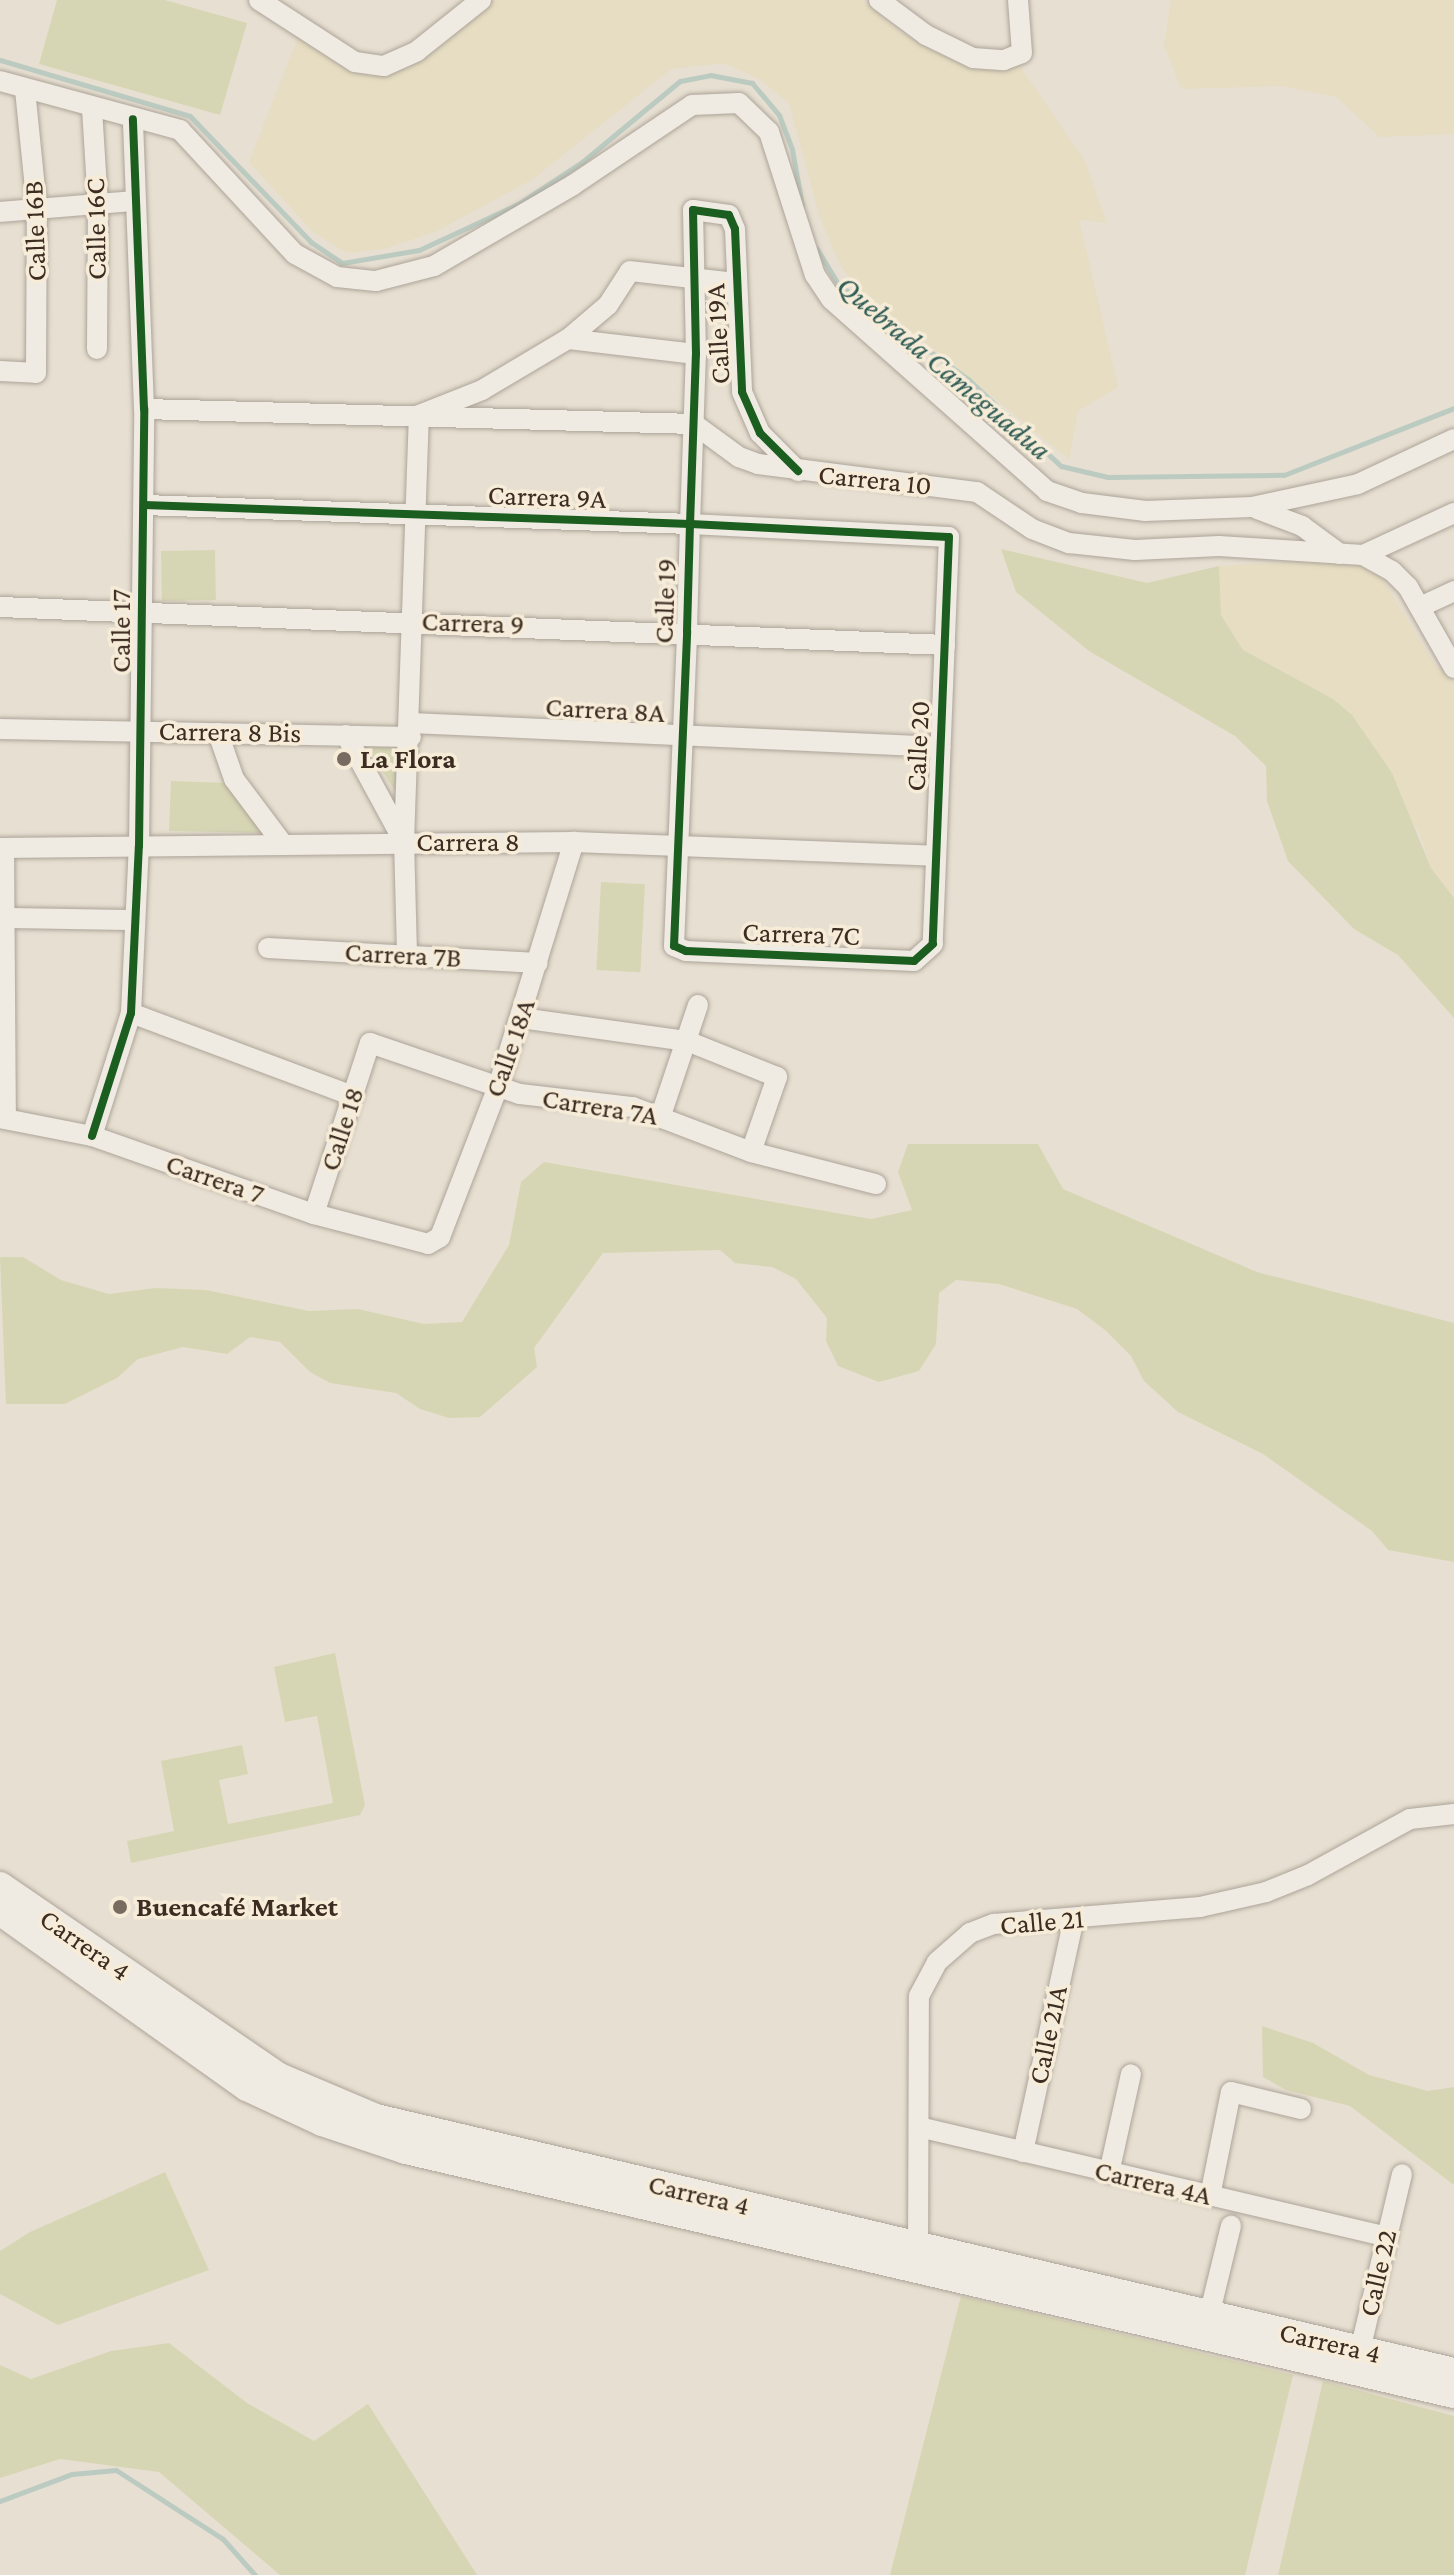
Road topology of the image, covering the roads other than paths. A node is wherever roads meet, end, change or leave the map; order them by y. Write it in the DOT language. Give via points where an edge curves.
graph roads {
  1 [pos="259,0"];
  2 [pos="481,0"];
  3 [pos="879,0"];
  4 [pos="1018,0"];
  5 [pos="0,81"];
  6 [pos="25,90"];
  7 [pos="92,109"];
  8 [pos="133,119"];
  9 [pos="135,201"];
  10 [pos="98,204"];
  11 [pos="37,208"];
  12 [pos="693,210"];
  13 [pos="0,212"];
  14 [pos="695,278"];
  15 [pos="736,283"];
  16 [pos="568,339"];
  17 [pos="97,349"];
  18 [pos="696,354"];
  19 [pos="0,371"];
  20 [pos="144,409"];
  21 [pos="419,415"];
  22 [pos="694,424"];
  23 [pos="1454,439"];
  24 [pos="798,471"];
  25 [pos="144,505"];
  26 [pos="1252,507"];
  27 [pos="1454,513"];
  28 [pos="417,515"];
  29 [pos="690,524"];
  30 [pos="949,537"];
  31 [pos="1340,554"];
  32 [pos="1363,555"];
  33 [pos="1454,591"];
  34 [pos="0,607"];
  35 [pos="1420,607"];
  36 [pos="143,612"];
  37 [pos="413,620"];
  38 [pos="687,631"];
  39 [pos="945,645"];
  40 [pos="1454,668"];
  41 [pos="0,729"];
  42 [pos="144,730"];
  43 [pos="411,730"];
  44 [pos="218,733"];
  45 [pos="346,735"];
  46 [pos="682,735"];
  47 [pos="940,747"];
  48 [pos="404,842"];
  49 [pos="574,842"];
  50 [pos="282,843"];
  51 [pos="678,845"];
  52 [pos="139,846"];
  53 [pos="2,848"];
  54 [pos="935,856"];
  55 [pos="6,918"];
  56 [pos="132,920"];
  57 [pos="674,946"];
  58 [pos="268,948"];
  59 [pos="407,954"];
  60 [pos="926,955"];
  61 [pos="538,963"];
  62 [pos="698,1005"];
  63 [pos="131,1013"];
  64 [pos="521,1018"];
  65 [pos="687,1041"];
  66 [pos="370,1043"];
  67 [pos="498,1087"];
  68 [pos="353,1096"];
  69 [pos="661,1115"];
  70 [pos="3,1118"];
  71 [pos="92,1136"];
  72 [pos="751,1152"];
  73 [pos="876,1184"];
  74 [pos="314,1214"];
  75 [pos="428,1244"];
  76 [pos="1454,1814"];
  77 [pos="0,1886"];
  78 [pos="0,1911"];
  79 [pos="1074,1918"];
  80 [pos="34,1921"];
  81 [pos="1131,2074"];
  82 [pos="1301,2109"];
  83 [pos="919,2127"];
  84 [pos="1023,2152"];
  85 [pos="1109,2173"];
  86 [pos="1402,2174"];
  87 [pos="1210,2196"];
  88 [pos="1231,2226"];
  89 [pos="1387,2237"];
  90 [pos="918,2260"];
  91 [pos="1209,2316"];
  92 [pos="1357,2361"];
  93 [pos="1454,2372"];
  94 [pos="1454,2394"];
  1 -- 2 [label="street" via="355,62 384,66 417,51"];
  3 -- 4 [label="street" via="926,35 973,58 1004,60 1022,53 1023,9"];
  5 -- 6 [label="street"];
  6 -- 7 [label="street"];
  6 -- 11 [label="street, Calle 16B"];
  7 -- 8 [label="street"];
  7 -- 10 [label="street, Calle 16C"];
  8 -- 9 [label="street, Calle 17"];
  8 -- 26 [label="street" via="180,130 198,145 295,254 337,277 376,281 434,266 573,185 692,105 739,103 769,132 815,275 831,299 1047,491 1082,503 1145,511"];
  9 -- 10 [label="street"];
  9 -- 20 [label="street, Calle 17"];
  10 -- 11 [label="street"];
  10 -- 17 [label="street, Calle 16C"];
  11 -- 13 [label="street"];
  11 -- 19 [label="street, Calle 16B" via="36,373"];
  12 -- 14 [label="street, Calle 19"];
  12 -- 15 [label="street, Calle 19A" via="729,215"];
  14 -- 15 [label="street"];
  14 -- 16 [label="street" via="630,271 608,305"];
  14 -- 18 [label="street, Calle 19"];
  15 -- 24 [label="street, Calle 19A" via="742,392 760,433"];
  16 -- 18 [label="street"];
  16 -- 21 [label="street" via="482,390"];
  18 -- 22 [label="street, Calle 19"];
  20 -- 21 [label="street"];
  20 -- 25 [label="street, Calle 17"];
  21 -- 22 [label="street"];
  21 -- 28 [label="street"];
  22 -- 24 [label="street, Carrera 10" via="739,457"];
  22 -- 29 [label="street, Calle 19"];
  23 -- 26 [label="street" via="1358,484"];
  24 -- 31 [label="street, Carrera 10" via="977,492 1032,529 1104,549 1219,546"];
  25 -- 28 [label="street, Carrera 9A"];
  25 -- 36 [label="street, Calle 17"];
  26 -- 31 [label="street" via="1302,526"];
  27 -- 32 [label="street"];
  28 -- 29 [label="street, Carrera 9A"];
  28 -- 37 [label="street"];
  29 -- 30 [label="street, Carrera 9A"];
  29 -- 38 [label="street, Calle 19"];
  30 -- 39 [label="street, Calle 20"];
  31 -- 32 [label="street, Carrera 10"];
  32 -- 35 [label="street" via="1392,571"];
  33 -- 35 [label="street"];
  34 -- 36 [label="street, Carrera 9"];
  35 -- 40 [label="street" via="1432,637"];
  36 -- 37 [label="street, Carrera 9"];
  36 -- 42 [label="street, Calle 17"];
  37 -- 38 [label="street, Carrera 9"];
  37 -- 43 [label="street"];
  38 -- 39 [label="street, Carrera 9"];
  38 -- 46 [label="street, Calle 19"];
  39 -- 47 [label="street, Calle 20"];
  41 -- 42 [label="street, Carrera 8 Bis"];
  42 -- 44 [label="street, Carrera 8 Bis"];
  42 -- 52 [label="street, Calle 17"];
  43 -- 45 [label="street, Carrera 8 Bis"];
  43 -- 46 [label="street, Carrera 8A"];
  43 -- 48 [label="street"];
  44 -- 45 [label="street, Carrera 8 Bis"];
  44 -- 50 [label="street" via="234,779"];
  45 -- 48 [label="street"];
  46 -- 47 [label="street, Carrera 8A"];
  46 -- 51 [label="street, Calle 19"];
  47 -- 54 [label="street, Calle 20"];
  48 -- 49 [label="street, Carrera 8"];
  48 -- 50 [label="street, Carrera 8"];
  48 -- 59 [label="street"];
  49 -- 51 [label="street, Carrera 8"];
  49 -- 61 [label="street, Calle 18A"];
  50 -- 52 [label="street, Carrera 8"];
  51 -- 54 [label="street, Carrera 8"];
  51 -- 57 [label="street, Calle 19"];
  52 -- 53 [label="street, Carrera 8"];
  52 -- 56 [label="street, Calle 17"];
  53 -- 55 [label="street"];
  54 -- 60 [label="street, Calle 20" via="933,944"];
  55 -- 56 [label="street"];
  55 -- 70 [label="street"];
  56 -- 63 [label="street, Calle 17"];
  57 -- 60 [label="street, Carrera 7C" via="686,951 914,961"];
  58 -- 59 [label="street, Carrera 7B"];
  59 -- 61 [label="street, Carrera 7B"];
  61 -- 64 [label="street, Calle 18A"];
  62 -- 65 [label="street"];
  63 -- 68 [label="street"];
  63 -- 71 [label="street, Calle 17"];
  64 -- 65 [label="street"];
  64 -- 67 [label="street, Calle 18A"];
  65 -- 69 [label="street"];
  65 -- 72 [label="street" via="777,1077"];
  66 -- 67 [label="street, Carrera 7A"];
  66 -- 68 [label="street, Calle 18"];
  67 -- 69 [label="street, Carrera 7A"];
  67 -- 75 [label="street, Calle 18A" via="440,1237"];
  68 -- 74 [label="street, Calle 18"];
  69 -- 72 [label="street, Carrera 7A"];
  70 -- 71 [label="street, Carrera 7"];
  71 -- 74 [label="street, Carrera 7"];
  72 -- 73 [label="street, Carrera 7A"];
  74 -- 75 [label="street, Carrera 7"];
  76 -- 79 [label="street, Calle 21" via="1410,1819 1266,1892 1200,1907"];
  77 -- 80 [label="main road, Carrera 4"];
  78 -- 80 [label="main road, Carrera 4"];
  79 -- 83 [label="street, Calle 21" via="994,1924 970,1933 937,1962 919,1996"];
  79 -- 84 [label="street, Calle 21A"];
  80 -- 90 [label="main road, Carrera 4" via="223,2071 322,2122 484,2171"];
  81 -- 85 [label="street"];
  82 -- 87 [label="street" via="1231,2092"];
  83 -- 84 [label="street, Carrera 4A"];
  83 -- 90 [label="street, Calle 21"];
  84 -- 85 [label="street, Carrera 4A"];
  85 -- 87 [label="street, Carrera 4A"];
  86 -- 89 [label="street, Calle 22"];
  87 -- 89 [label="street, Carrera 4A"];
  88 -- 91 [label="street"];
  89 -- 92 [label="street, Calle 22"];
  90 -- 91 [label="main road, Carrera 4"];
  90 -- 92 [label="main road, Carrera 4"];
  91 -- 92 [label="main road, Carrera 4"];
  92 -- 93 [label="main road, Carrera 4"];
  92 -- 94 [label="main road, Carrera 4"];
}
